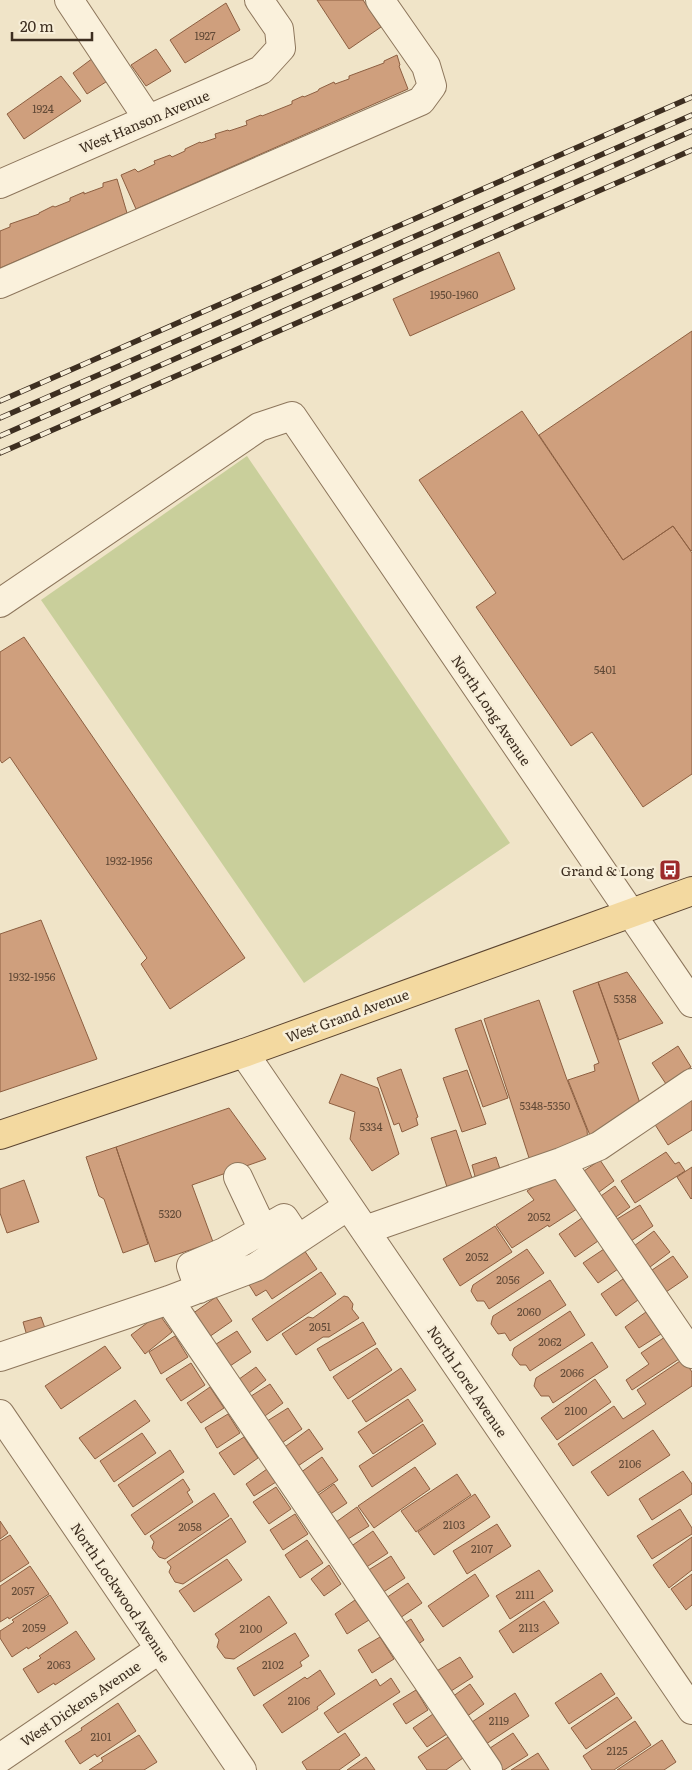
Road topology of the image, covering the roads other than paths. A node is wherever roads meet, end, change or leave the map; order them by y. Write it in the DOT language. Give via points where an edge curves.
graph roads {
  1 [pos="69,0"];
  2 [pos="259,0"];
  3 [pos="380,0"];
  4 [pos="148,119"];
  5 [pos="0,184"];
  6 [pos="0,284"];
  7 [pos="0,603"];
  8 [pos="692,891"];
  9 [pos="630,912"];
  10 [pos="692,1003"];
  11 [pos="244,1053"];
  12 [pos="692,1083"];
  13 [pos="0,1135"];
  14 [pos="561,1162"];
  15 [pos="238,1177"];
  16 [pos="348,1206"];
  17 [pos="263,1230"];
  18 [pos="365,1230"];
  19 [pos="298,1239"];
  20 [pos="199,1289"];
  21 [pos="169,1300"];
  22 [pos="692,1354"];
  23 [pos="0,1357"];
  24 [pos="0,1414"];
  25 [pos="160,1649"];
  26 [pos="692,1710"];
  27 [pos="0,1758"];
  28 [pos="242,1770"];
  29 [pos="488,1770"];
  1 -- 4 [label="street"];
  2 -- 4 [label="street, West Hanson Avenue" via="279,29 281,48 261,70"];
  3 -- 6 [label="street" via="426,66 432,86 421,101"];
  4 -- 5 [label="street, West Hanson Avenue"];
  7 -- 9 [label="street, North Long Avenue" via="259,427 292,416"];
  8 -- 9 [label="main road, West Grand Avenue"];
  9 -- 10 [label="street, North Long Avenue"];
  9 -- 11 [label="main road, West Grand Avenue"];
  11 -- 13 [label="main road, West Grand Avenue"];
  11 -- 16 [label="street, North Lorel Avenue"];
  12 -- 14 [label="street" via="599,1146"];
  14 -- 18 [label="street"];
  14 -- 22 [label="street"];
  15 -- 17 [label="street"];
  16 -- 18 [label="street, North Lorel Avenue"];
  16 -- 19 [label="street"];
  17 -- 19 [label="street" via="284,1218"];
  17 -- 20 [label="street" via="191,1266"];
  18 -- 26 [label="street, North Lorel Avenue"];
  19 -- 20 [label="street" via="256,1267"];
  20 -- 21 [label="street"];
  21 -- 23 [label="street"];
  21 -- 29 [label="street"];
  24 -- 25 [label="street, North Lockwood Avenue"];
  25 -- 27 [label="street, West Dickens Avenue"];
  25 -- 28 [label="street, North Lockwood Avenue"];
}
